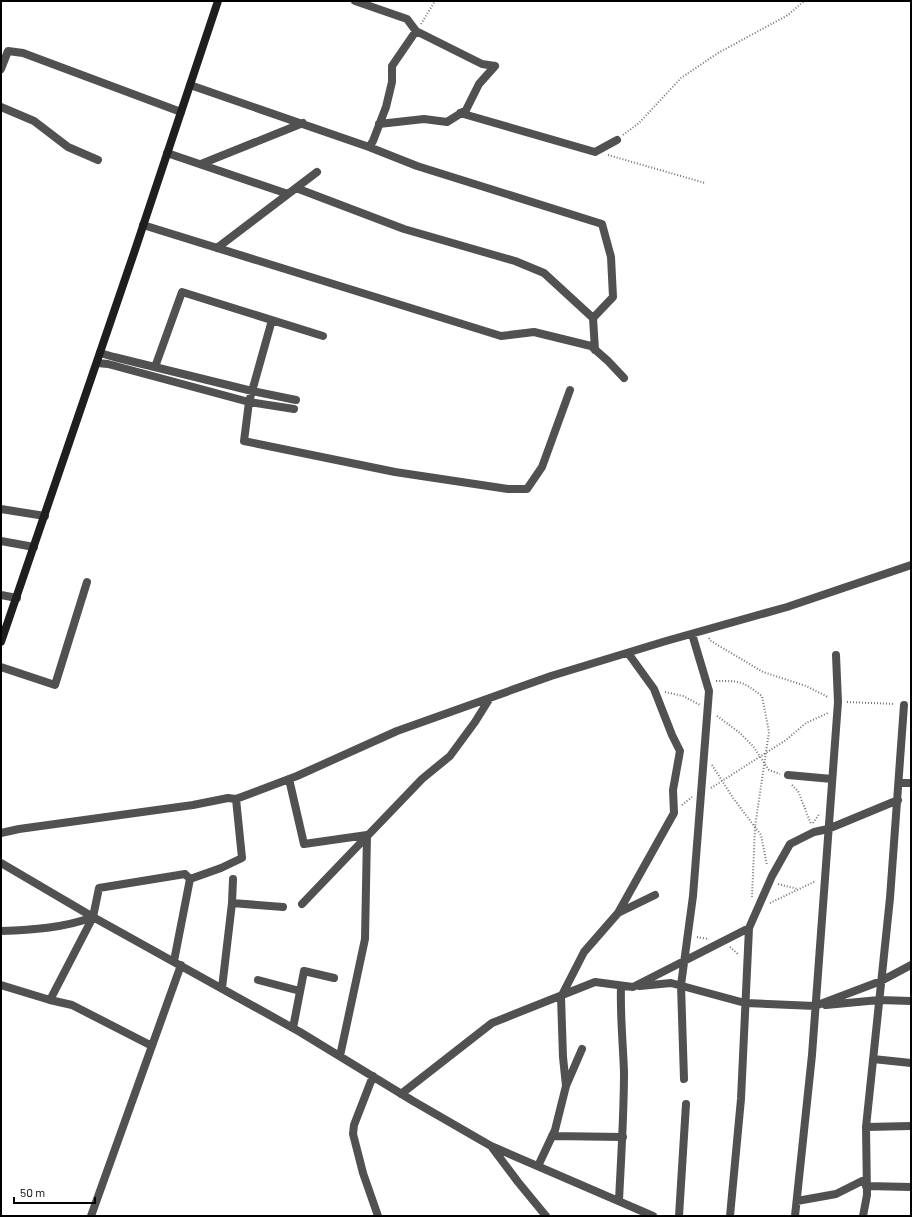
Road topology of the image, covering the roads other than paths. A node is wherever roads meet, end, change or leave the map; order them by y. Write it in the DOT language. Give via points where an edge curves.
graph roads {
  1 [pos="218,1"];
  2 [pos="355,1"];
  3 [pos="416,31"];
  4 [pos="1,69"];
  5 [pos="190,85"];
  6 [pos="1,106"];
  7 [pos="181,112"];
  8 [pos="460,113"];
  9 [pos="303,123"];
  10 [pos="379,124"];
  11 [pos="617,140"];
  12 [pos="369,147"];
  13 [pos="168,153"];
  14 [pos="98,160"];
  15 [pos="201,164"];
  16 [pos="317,172"];
  17 [pos="296,188"];
  18 [pos="288,194"];
  19 [pos="143,225"];
  20 [pos="217,248"];
  21 [pos="593,318"];
  22 [pos="272,320"];
  23 [pos="323,336"];
  24 [pos="595,350"];
  25 [pos="100,353"];
  26 [pos="97,363"];
  27 [pos="154,367"];
  28 [pos="624,378"];
  29 [pos="570,390"];
  30 [pos="252,391"];
  31 [pos="296,400"];
  32 [pos="249,402"];
  33 [pos="294,409"];
  34 [pos="1,509"];
  35 [pos="45,516"];
  36 [pos="1,541"];
  37 [pos="34,547"];
  38 [pos="911,564"];
  39 [pos="87,582"];
  40 [pos="1,595"];
  41 [pos="16,598"];
  42 [pos="692,634"];
  43 [pos="2,637"];
  44 [pos="628,653"];
  45 [pos="836,655"];
  46 [pos="1,667"];
  47 [pos="490,698"];
  48 [pos="904,705"];
  49 [pos="786,777"];
  50 [pos="289,779"];
  51 [pos="832,780"];
  52 [pos="899,783"];
  53 [pos="911,783"];
  54 [pos="236,799"];
  55 [pos="898,800"];
  56 [pos="828,829"];
  57 [pos="1,833"];
  58 [pos="367,835"];
  59 [pos="1,863"];
  60 [pos="190,879"];
  61 [pos="233,879"];
  62 [pos="654,895"];
  63 [pos="232,903"];
  64 [pos="302,904"];
  65 [pos="283,907"];
  66 [pos="618,913"];
  67 [pos="93,917"];
  68 [pos="749,928"];
  69 [pos="1,931"];
  70 [pos="684,962"];
  71 [pos="177,963"];
  72 [pos="911,965"];
  73 [pos="334,978"];
  74 [pos="258,980"];
  75 [pos="881,981"];
  76 [pos="1,985"];
  77 [pos="681,985"];
  78 [pos="621,986"];
  79 [pos="634,987"];
  80 [pos="222,988"];
  81 [pos="300,990"];
  82 [pos="561,997"];
  83 [pos="50,1000"];
  84 [pos="879,1000"];
  85 [pos="911,1001"];
  86 [pos="745,1003"];
  87 [pos="815,1006"];
  88 [pos="293,1028"];
  89 [pos="152,1046"];
  90 [pos="582,1049"];
  91 [pos="340,1056"];
  92 [pos="873,1059"];
  93 [pos="911,1063"];
  94 [pos="373,1076"];
  95 [pos="684,1079"];
  96 [pos="566,1086"];
  97 [pos="401,1094"];
  98 [pos="686,1104"];
  99 [pos="911,1126"];
  100 [pos="866,1127"];
  101 [pos="552,1136"];
  102 [pos="623,1137"];
  103 [pos="491,1146"];
  104 [pos="538,1166"];
  105 [pos="866,1182"];
  106 [pos="911,1187"];
  107 [pos="619,1201"];
  108 [pos="796,1201"];
  109 [pos="91,1216"];
  110 [pos="378,1216"];
  111 [pos="546,1216"];
  112 [pos="653,1216"];
  113 [pos="679,1216"];
  114 [pos="730,1216"];
  115 [pos="795,1216"];
  116 [pos="863,1216"];
  1 -- 5 [label="main road"];
  2 -- 3 [label="street" via="407,19"];
  3 -- 8 [label="street" via="482,64 494,66 479,84 466,110"];
  3 -- 10 [label="street" via="392,66 392,82"];
  4 -- 7 [label="street" via="8,51 23,53"];
  5 -- 7 [label="main road"];
  5 -- 9 [label="street"];
  6 -- 14 [label="street" via="34,121 68,147"];
  7 -- 13 [label="main road"];
  8 -- 10 [label="street" via="447,122 424,119"];
  8 -- 11 [label="street" via="595,152"];
  9 -- 12 [label="street"];
  9 -- 15 [label="street"];
  10 -- 12 [label="street"];
  12 -- 21 [label="street" via="417,166 602,224 611,257 613,297"];
  13 -- 15 [label="street"];
  13 -- 19 [label="main road"];
  15 -- 18 [label="street"];
  16 -- 17 [label="street"];
  17 -- 18 [label="street"];
  17 -- 21 [label="street" via="404,229 515,261 544,273"];
  18 -- 20 [label="street"];
  19 -- 20 [label="street"];
  19 -- 25 [label="main road"];
  20 -- 24 [label="street" via="501,336 534,332 590,346"];
  21 -- 24 [label="street"];
  22 -- 23 [label="street"];
  22 -- 27 [label="street" via="182,292"];
  22 -- 30 [label="street"];
  24 -- 28 [label="street"];
  25 -- 26 [label="main road"];
  25 -- 27 [label="street"];
  26 -- 32 [label="street"];
  26 -- 35 [label="main road"];
  27 -- 30 [label="street"];
  29 -- 32 [label="street" via="542,467 527,489 508,489 395,472 244,441"];
  30 -- 31 [label="street"];
  30 -- 32 [label="street"];
  32 -- 33 [label="street"];
  34 -- 35 [label="street"];
  35 -- 37 [label="main road"];
  36 -- 37 [label="street"];
  37 -- 41 [label="main road"];
  38 -- 42 [label="street" via="787,607"];
  39 -- 46 [label="street" via="55,686"];
  40 -- 41 [label="street"];
  41 -- 43 [label="main road"];
  42 -- 44 [label="street"];
  42 -- 70 [label="street" via="709,691 693,896"];
  44 -- 47 [label="street" via="551,676"];
  44 -- 66 [label="street" via="654,689 680,751 673,790 674,813"];
  45 -- 51 [label="street" via="838,705"];
  47 -- 50 [label="street" via="397,731"];
  47 -- 58 [label="street" via="450,756 422,779"];
  48 -- 52 [label="street"];
  49 -- 51 [label="street"];
  50 -- 54 [label="street"];
  50 -- 58 [label="street" via="304,844"];
  51 -- 56 [label="street"];
  52 -- 53 [label="street"];
  52 -- 55 [label="street"];
  54 -- 57 [label="street" via="228,798"];
  54 -- 60 [label="street" via="242,858"];
  55 -- 56 [label="street"];
  55 -- 75 [label="street"];
  56 -- 68 [label="street" via="814,832 790,844 772,876"];
  56 -- 87 [label="street"];
  58 -- 64 [label="street"];
  58 -- 91 [label="street" via="365,939"];
  59 -- 67 [label="street"];
  60 -- 67 [label="street" via="185,874 99,888"];
  60 -- 71 [label="street"];
  61 -- 63 [label="street"];
  62 -- 66 [label="street"];
  63 -- 65 [label="street"];
  63 -- 80 [label="street"];
  66 -- 82 [label="street" via="584,952"];
  67 -- 69 [label="street" via="64,925"];
  67 -- 71 [label="street"];
  67 -- 83 [label="street"];
  68 -- 70 [label="street"];
  68 -- 86 [label="street"];
  70 -- 77 [label="street"];
  70 -- 79 [label="street"];
  71 -- 80 [label="street"];
  71 -- 89 [label="street"];
  72 -- 75 [label="street"];
  73 -- 81 [label="street" via="304,971"];
  74 -- 81 [label="street"];
  75 -- 84 [label="street"];
  75 -- 87 [label="street"];
  76 -- 83 [label="street"];
  77 -- 79 [label="street" via="672,982"];
  77 -- 86 [label="street"];
  77 -- 95 [label="street"];
  78 -- 79 [label="street"];
  78 -- 82 [label="street" via="595,982"];
  78 -- 102 [label="street"];
  80 -- 88 [label="street"];
  81 -- 88 [label="street"];
  82 -- 96 [label="street"];
  82 -- 97 [label="street" via="492,1023"];
  83 -- 89 [label="street" via="72,1006"];
  84 -- 85 [label="street"];
  84 -- 87 [label="street"];
  84 -- 92 [label="street"];
  86 -- 87 [label="street"];
  86 -- 114 [label="street" via="741,1099"];
  87 -- 108 [label="street"];
  88 -- 91 [label="street"];
  89 -- 109 [label="street"];
  90 -- 96 [label="street"];
  91 -- 94 [label="street"];
  92 -- 93 [label="street"];
  92 -- 100 [label="street"];
  94 -- 97 [label="street"];
  94 -- 110 [label="street" via="353,1134"];
  96 -- 101 [label="street"];
  97 -- 103 [label="street"];
  98 -- 113 [label="street"];
  99 -- 100 [label="street"];
  100 -- 105 [label="street"];
  101 -- 102 [label="street"];
  101 -- 104 [label="street"];
  102 -- 107 [label="street"];
  103 -- 104 [label="street"];
  103 -- 111 [label="street"];
  104 -- 107 [label="street"];
  105 -- 106 [label="street"];
  105 -- 108 [label="street" via="836,1194"];
  105 -- 116 [label="street"];
  107 -- 112 [label="street"];
  108 -- 115 [label="street"];
}
